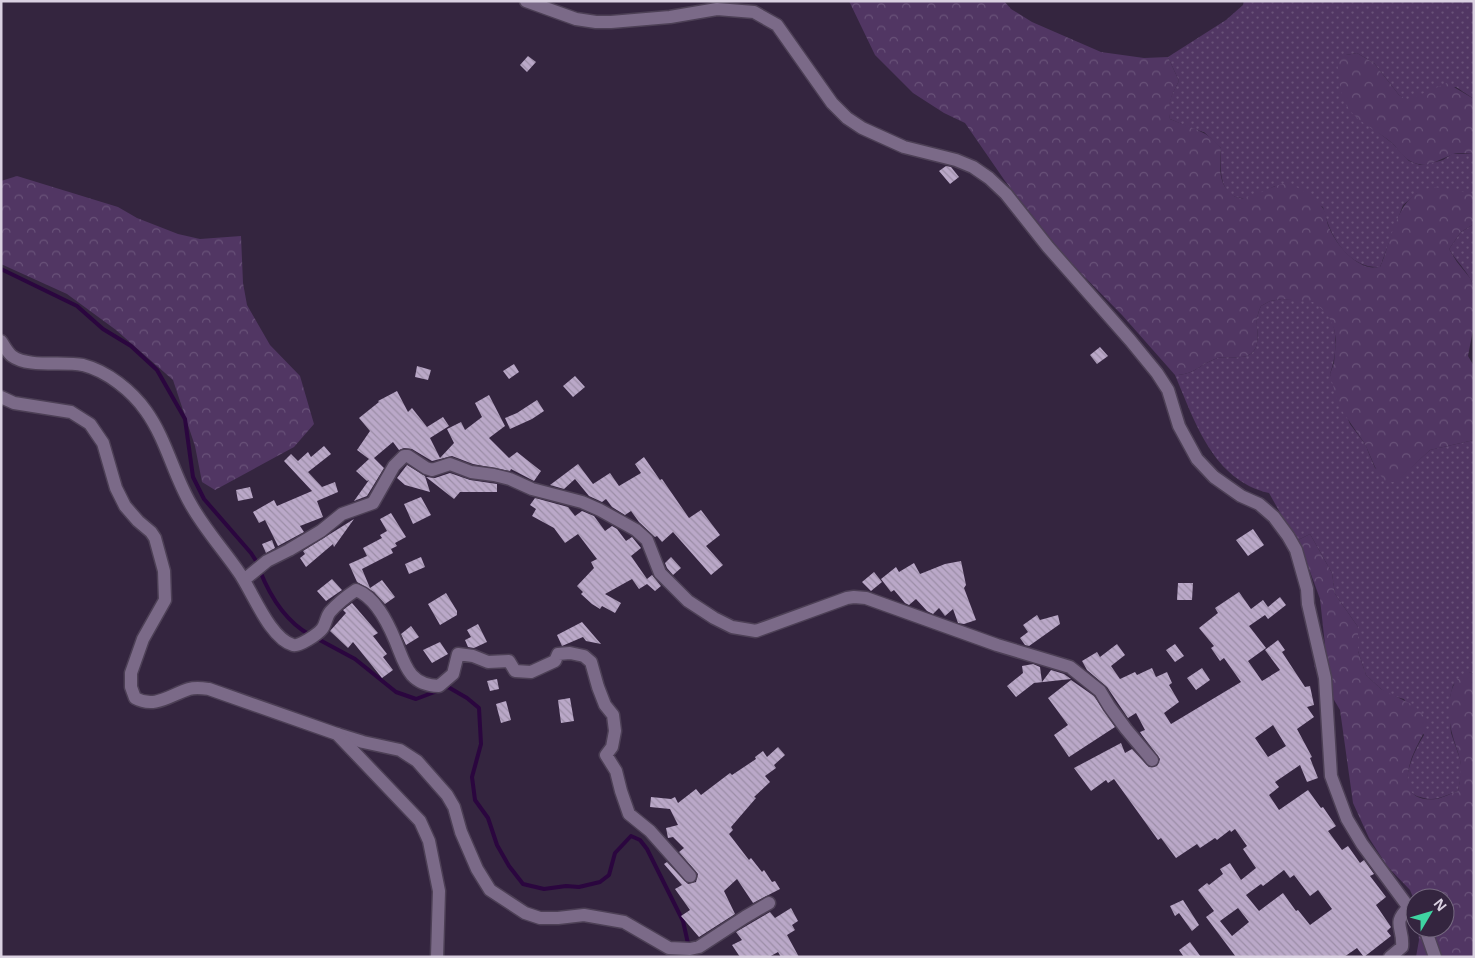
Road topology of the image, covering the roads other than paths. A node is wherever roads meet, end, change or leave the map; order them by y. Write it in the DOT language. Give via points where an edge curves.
graph roads {
  1 [pos="526,1"];
  2 [pos="1,341"];
  3 [pos="1,398"];
  4 [pos="244,580"];
  5 [pos="337,734"];
  6 [pos="1152,760"];
  7 [pos="690,876"];
  8 [pos="1405,902"];
  9 [pos="769,903"];
  10 [pos="1405,913"];
  11 [pos="1428,938"];
  12 [pos="437,957"];
  13 [pos="1390,957"];
  14 [pos="1435,957"];
  1 -- 8 [label="street" via="576,20 596,22 670,17 717,8 754,12 777,26 832,103 862,128 904,147 964,163 989,178 1006,194 1157,373 1168,390 1179,426 1198,459 1214,478 1259,504 1292,543 1308,589 1308,604 1325,678 1332,776 1347,819"];
  2 -- 4 [label="street" via="12,356 36,363 84,366 104,374 130,392 158,429 190,504"];
  3 -- 5 [label="street" via="71,412 90,424 103,443 116,488 126,506 155,538 164,571 165,600 143,639 130,673 135,698 163,701 187,690 209,689"];
  4 -- 6 [label="street" via="267,561 320,531 342,514 373,503 394,466 404,456 432,470 450,464 471,472 494,474 532,489 582,502 636,530 647,540 660,573 688,601 732,627 756,631 847,598 866,598 997,645 1070,667 1100,690 1120,722"];
  4 -- 7 [label="street" via="265,618 285,640 300,646 322,630 329,614 356,590 365,593 381,613 405,667 416,680 431,685 439,686 452,674 458,654 488,662 508,661 515,671 531,672 555,660 558,654 584,656 591,662 605,705 613,715 615,731 612,747 606,755 616,771 629,814 650,831"];
  5 -- 9 [label="street" via="400,750 416,761 454,807 470,854 490,890 525,913 540,918 584,914 624,922 669,948 690,949 699,947"];
  5 -- 12 [label="street" via="407,806 426,834 439,891"];
  10 -- 13 [label="street" via="1401,914 1399,921 1402,947"];
  11 -- 14 [label="street"];
}
